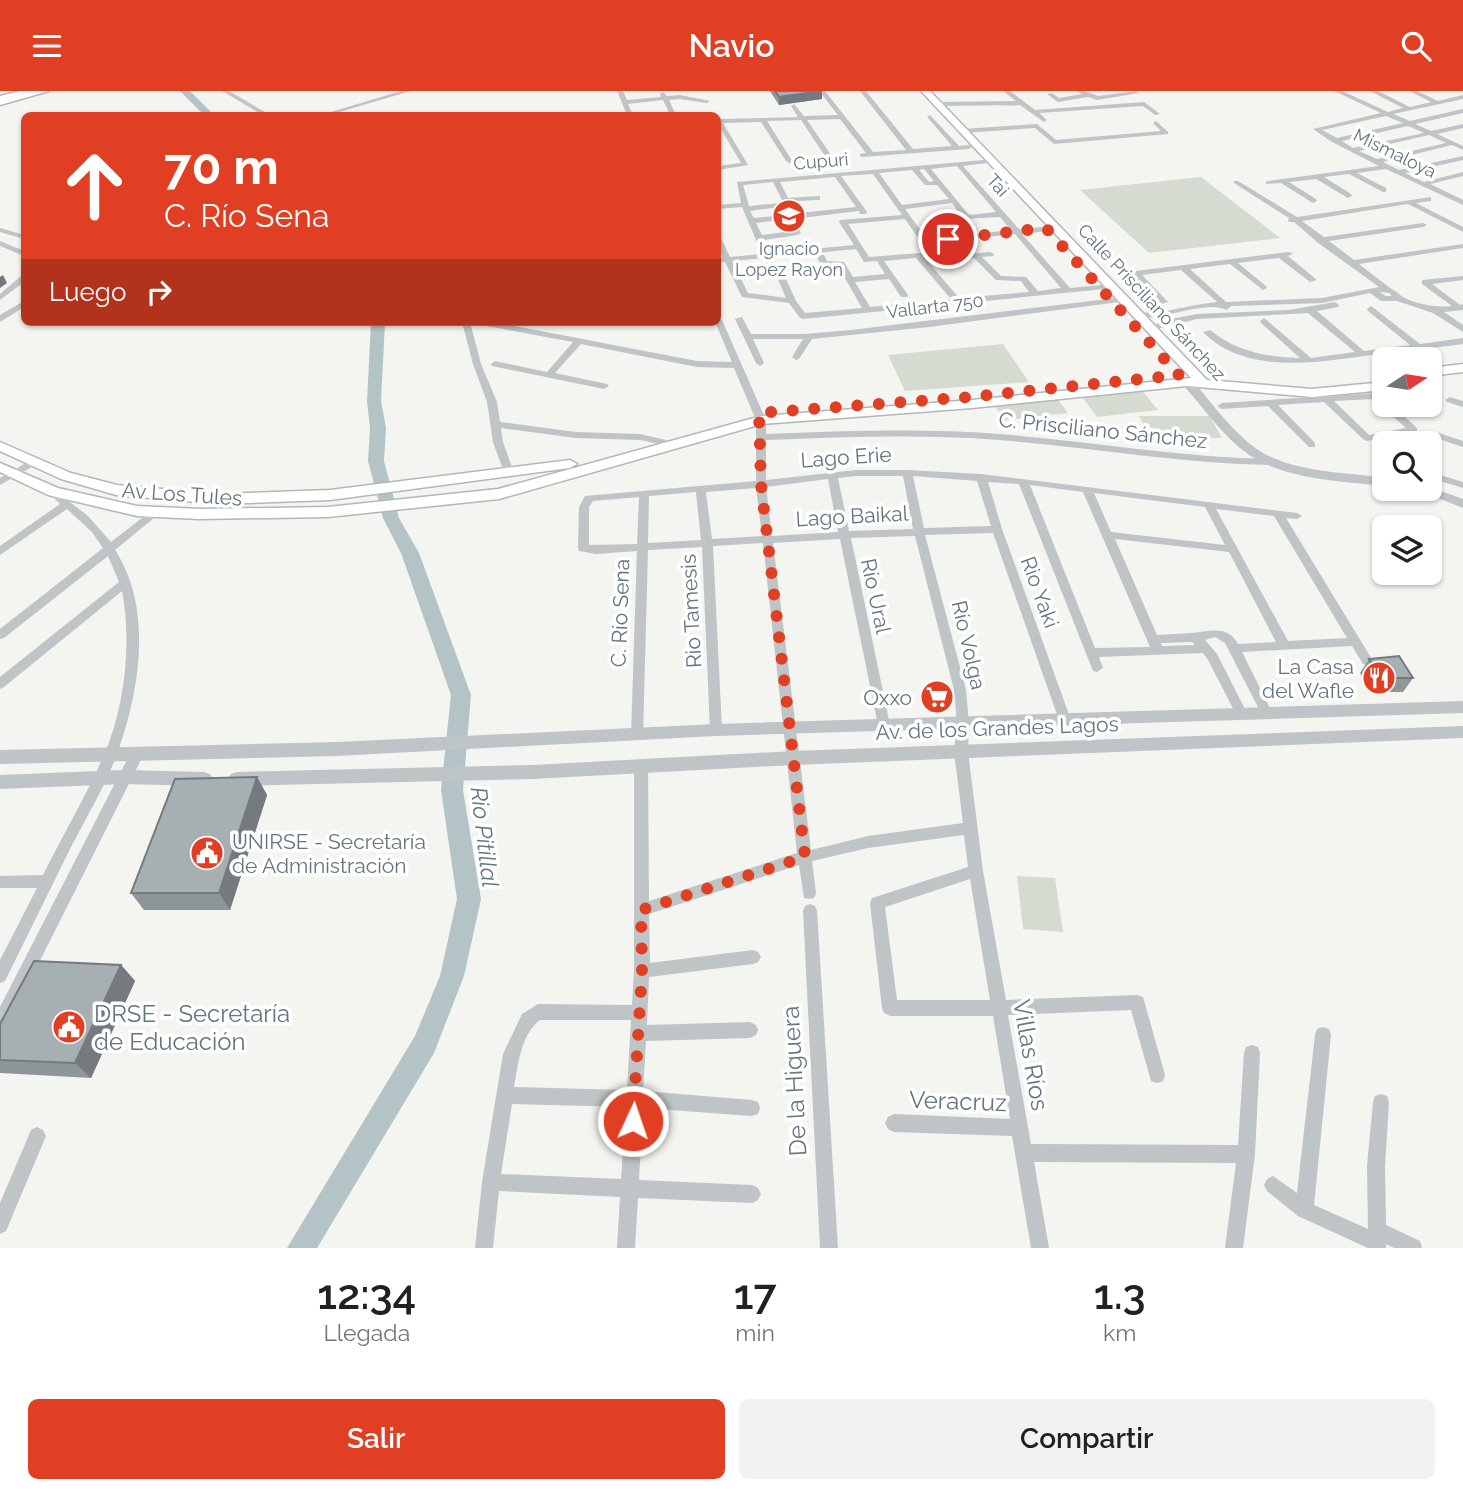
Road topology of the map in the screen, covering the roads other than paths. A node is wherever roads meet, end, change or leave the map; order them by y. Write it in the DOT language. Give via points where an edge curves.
graph roads {
  1 [pos="8,91"];
  2 [pos="20,91"];
  3 [pos="33,91"];
  4 [pos="45,91"];
  5 [pos="225,91"];
  6 [pos="408,91"];
  7 [pos="680,91"];
  8 [pos="702,91"];
  9 [pos="822,91"];
  10 [pos="863,91"];
  11 [pos="915,91"];
  12 [pos="925,91"];
  13 [pos="1006,91"];
  14 [pos="1337,91"];
  15 [pos="1373,91"];
  16 [pos="1412,91"];
  17 [pos="1448,91"];
  18 [pos="1084,93"];
  19 [pos="1123,93"];
  20 [pos="1136,93"];
  21 [pos="1050,94"];
  22 [pos="663,95"];
  23 [pos="0,97"];
  24 [pos="623,97"];
  25 [pos="1462,97"];
  26 [pos="707,101"];
  27 [pos="1436,102"];
  28 [pos="1023,103"];
  29 [pos="938,104"];
  30 [pos="794,106"];
  31 [pos="1108,107"];
  32 [pos="1408,108"];
  33 [pos="1070,109"];
  34 [pos="1463,111"];
  35 [pos="262,112"];
  36 [pos="334,112"];
  37 [pos="672,112"];
  38 [pos="713,112"];
  39 [pos="1034,112"];
  40 [pos="1157,114"];
  41 [pos="1384,114"];
  42 [pos="842,117"];
  43 [pos="930,117"];
  44 [pos="1122,117"];
  45 [pos="803,118"];
  46 [pos="721,119"];
  47 [pos="763,120"];
  48 [pos="1044,120"];
  49 [pos="1083,120"];
  50 [pos="1156,123"];
  51 [pos="1408,124"];
  52 [pos="721,126"];
  53 [pos="1463,126"];
  54 [pos="963,131"];
  55 [pos="1430,133"];
  56 [pos="1334,141"];
  57 [pos="1463,141"];
  58 [pos="1452,143"];
  59 [pos="963,148"];
  60 [pos="1463,148"];
  61 [pos="1352,150"];
  62 [pos="911,151"];
  63 [pos="871,154"];
  64 [pos="862,155"];
  65 [pos="1463,158"];
  66 [pos="984,162"];
  67 [pos="1375,162"];
  68 [pos="959,165"];
  69 [pos="926,167"];
  70 [pos="1386,167"];
  71 [pos="721,168"];
  72 [pos="914,168"];
  73 [pos="875,172"];
  74 [pos="1350,172"];
  75 [pos="1398,172"];
  76 [pos="1463,174"];
  77 [pos="837,176"];
  78 [pos="1318,177"];
  79 [pos="776,181"];
  80 [pos="1282,181"];
  81 [pos="1236,182"];
  82 [pos="939,183"];
  83 [pos="1268,183"];
  84 [pos="1423,184"];
  85 [pos="1383,190"];
  86 [pos="1463,192"];
  87 [pos="1348,196"];
  88 [pos="1447,196"];
  89 [pos="1428,199"];
  90 [pos="953,201"];
  91 [pos="1314,201"];
  92 [pos="1409,202"];
  93 [pos="1463,203"];
  94 [pos="721,207"];
  95 [pos="745,207"];
  96 [pos="901,207"];
  97 [pos="860,209"];
  98 [pos="826,212"];
  99 [pos="1003,214"];
  100 [pos="787,216"];
  101 [pos="907,216"];
  102 [pos="1291,218"];
  103 [pos="869,219"];
  104 [pos="751,221"];
  105 [pos="1423,225"];
  106 [pos="1051,228"];
  107 [pos="0,230"];
  108 [pos="1463,230"];
  109 [pos="1018,231"];
  110 [pos="21,236"];
  111 [pos="759,238"];
  112 [pos="1320,240"];
  113 [pos="925,241"];
  114 [pos="0,243"];
  115 [pos="1463,246"];
  116 [pos="858,247"];
  117 [pos="818,251"];
  118 [pos="21,253"];
  119 [pos="933,254"];
  120 [pos="990,254"];
  121 [pos="767,255"];
  122 [pos="918,255"];
  123 [pos="976,255"];
  124 [pos="879,259"];
  125 [pos="722,260"];
  126 [pos="1233,261"];
  127 [pos="824,263"];
  128 [pos="1351,263"];
  129 [pos="1183,267"];
  130 [pos="891,276"];
  131 [pos="1463,278"];
  132 [pos="21,280"];
  133 [pos="850,280"];
  134 [pos="1313,281"];
  135 [pos="1106,286"];
  136 [pos="1263,288"];
  137 [pos="1379,290"];
  138 [pos="1068,291"];
  139 [pos="1036,294"];
  140 [pos="904,295"];
  141 [pos="0,298"];
  142 [pos="1398,298"];
  143 [pos="1124,299"];
  144 [pos="1384,299"];
  145 [pos="1112,300"];
  146 [pos="792,301"];
  147 [pos="957,301"];
  148 [pos="1164,302"];
  149 [pos="1303,303"];
  150 [pos="1224,304"];
  151 [pos="21,306"];
  152 [pos="1461,307"];
  153 [pos="1371,309"];
  154 [pos="867,310"];
  155 [pos="1179,310"];
  156 [pos="1312,311"];
  157 [pos="1436,311"];
  158 [pos="1235,314"];
  159 [pos="1140,315"];
  160 [pos="1188,318"];
  161 [pos="0,319"];
  162 [pos="739,319"];
  163 [pos="1264,321"];
  164 [pos="467,326"];
  165 [pos="502,326"];
  166 [pos="721,326"];
  167 [pos="1152,327"];
  168 [pos="1463,330"];
  169 [pos="1207,332"];
  170 [pos="809,336"];
  171 [pos="748,337"];
  172 [pos="579,341"];
  173 [pos="1463,341"];
  174 [pos="1418,347"];
  175 [pos="1372,354"];
  176 [pos="1363,355"];
  177 [pos="796,357"];
  178 [pos="1309,361"];
  179 [pos="760,363"];
  180 [pos="495,364"];
  181 [pos="738,365"];
  182 [pos="1463,368"];
  183 [pos="1442,371"];
  184 [pos="550,375"];
  185 [pos="1463,377"];
  186 [pos="1191,378"];
  187 [pos="1372,379"];
  188 [pos="1442,380"];
  189 [pos="604,386"];
  190 [pos="1372,387"];
  191 [pos="1372,396"];
  192 [pos="1327,400"];
  193 [pos="1450,400"];
  194 [pos="1270,403"];
  195 [pos="1463,404"];
  196 [pos="1222,406"];
  197 [pos="760,417"];
  198 [pos="1399,417"];
  199 [pos="494,424"];
  200 [pos="760,437"];
  201 [pos="1442,437"];
  202 [pos="663,442"];
  203 [pos="1463,444"];
  204 [pos="1312,445"];
  205 [pos="0,446"];
  206 [pos="33,462"];
  207 [pos="1275,462"];
  208 [pos="906,473"];
  209 [pos="4,474"];
  210 [pos="503,474"];
  211 [pos="832,475"];
  212 [pos="981,477"];
  213 [pos="1372,477"];
  214 [pos="1372,477"];
  215 [pos="1442,479"];
  216 [pos="1023,481"];
  217 [pos="761,484"];
  218 [pos="1463,485"];
  219 [pos="701,489"];
  220 [pos="1087,489"];
  221 [pos="1442,490"];
  222 [pos="53,492"];
  223 [pos="644,493"];
  224 [pos="1442,496"];
  225 [pos="1463,497"];
  226 [pos="66,503"];
  227 [pos="1208,504"];
  228 [pos="1463,504"];
  229 [pos="155,513"];
  230 [pos="1278,514"];
  231 [pos="1297,516"];
  232 [pos="997,529"];
  233 [pos="919,532"];
  234 [pos="844,535"];
  235 [pos="1106,535"];
  236 [pos="769,539"];
  237 [pos="707,544"];
  238 [pos="109,547"];
  239 [pos="644,547"];
  240 [pos="583,548"];
  241 [pos="1230,549"];
  242 [pos="0,551"];
  243 [pos="124,584"];
  244 [pos="0,635"];
  245 [pos="1282,641"];
  246 [pos="1355,642"];
  247 [pos="1202,643"];
  248 [pos="1232,644"];
  249 [pos="1156,645"];
  250 [pos="1091,653"];
  251 [pos="1367,661"];
  252 [pos="1097,668"];
  253 [pos="0,684"];
  254 [pos="1456,708"];
  255 [pos="1266,712"];
  256 [pos="1241,713"];
  257 [pos="1065,720"];
  258 [pos="963,723"];
  259 [pos="884,725"];
  260 [pos="791,728"];
  261 [pos="716,730"];
  262 [pos="1463,732"];
  263 [pos="637,735"];
  264 [pos="961,752"];
  265 [pos="111,753"];
  266 [pos="137,754"];
  267 [pos="0,757"];
  268 [pos="794,758"];
  269 [pos="640,766"];
  270 [pos="124,777"];
  271 [pos="97,778"];
  272 [pos="0,782"];
  273 [pos="971,828"];
  274 [pos="805,857"];
  275 [pos="976,871"];
  276 [pos="47,881"];
  277 [pos="0,883"];
  278 [pos="641,910"];
  279 [pos="753,957"];
  280 [pos="642,971"];
  281 [pos="0,976"];
  282 [pos="998,1008"];
  283 [pos="639,1013"];
  284 [pos="0,1023"];
  285 [pos="750,1030"];
  286 [pos="638,1033"];
  287 [pos="1323,1035"];
  288 [pos="1252,1053"];
  289 [pos="1157,1075"];
  290 [pos="506,1095"];
  291 [pos="635,1099"];
  292 [pos="1381,1102"];
  293 [pos="752,1108"];
  294 [pos="894,1123"];
  295 [pos="1019,1128"];
  296 [pos="37,1136"];
  297 [pos="1024,1153"];
  298 [pos="1247,1154"];
  299 [pos="491,1182"];
  300 [pos="1272,1185"];
  301 [pos="630,1188"];
  302 [pos="752,1194"];
  303 [pos="1304,1210"];
  304 [pos="0,1225"];
  305 [pos="1377,1240"];
  306 [pos="484,1248"];
  307 [pos="626,1248"];
  308 [pos="829,1248"];
  309 [pos="1040,1248"];
  310 [pos="1234,1248"];
  311 [pos="1413,1248"];
  1 -- 23 [label="main road"];
  2 -- 23 [label="highway"];
  3 -- 23 [label="highway"];
  4 -- 23 [label="main road"];
  5 -- 35 [label="street"];
  6 -- 36 [label="street"];
  7 -- 22 [label="street"];
  8 -- 26 [label="street"];
  9 -- 42 [label="street"];
  10 -- 62 [label="street"];
  11 -- 59 [label="main road, Calle Prisciliano Sánchez"];
  12 -- 29 [label="main road, Calle Prisciliano Sánchez"];
  13 -- 28 [label="street"];
  14 -- 41 [label="street"];
  15 -- 32 [label="street"];
  16 -- 27 [label="street"];
  17 -- 25 [label="street"];
  18 -- 19 [label="street" via="1097,98"];
  18 -- 21 [label="street" via="1058,100"];
  19 -- 20 [label="street"];
  22 -- 24 [label="street"];
  22 -- 26 [label="street"];
  22 -- 37 [label="street"];
  25 -- 27 [label="street"];
  26 -- 38 [label="street"];
  27 -- 32 [label="street"];
  28 -- 29 [label="street"];
  28 -- 39 [label="street"];
  29 -- 54 [label="main road, Calle Prisciliano Sánchez"];
  30 -- 45 [label="street"];
  31 -- 33 [label="street"];
  31 -- 40 [label="street" via="1144,104"];
  31 -- 44 [label="street"];
  32 -- 41 [label="street"];
  33 -- 39 [label="street"];
  33 -- 49 [label="street"];
  34 -- 51 [label="street"];
  39 -- 48 [label="street"];
  41 -- 51 [label="street"];
  41 -- 56 [label="street, Mismaloya" via="1316,129"];
  42 -- 45 [label="street"];
  42 -- 63 [label="street"];
  43 -- 59 [label="street"];
  45 -- 47 [label="street"];
  45 -- 47 [label="street" via="830,157 789,161"];
  46 -- 47 [label="street"];
  50 -- 54 [label="street" via="1166,133 1054,142 1037,126"];
  51 -- 55 [label="street"];
  51 -- 56 [label="street"];
  52 -- 71 [label="street" via="745,165"];
  53 -- 55 [label="street"];
  54 -- 106 [label="main road, Calle Prisciliano Sánchez"];
  55 -- 58 [label="street"];
  55 -- 61 [label="street"];
  56 -- 61 [label="street, Mismaloya"];
  57 -- 58 [label="street"];
  58 -- 60 [label="street"];
  58 -- 67 [label="street"];
  59 -- 62 [label="street"];
  59 -- 66 [label="main road, Calle Prisciliano Sánchez"];
  61 -- 67 [label="street, Mismaloya"];
  62 -- 63 [label="street"];
  63 -- 64 [label="street"];
  65 -- 75 [label="street"];
  66 -- 68 [label="street, Cupuri"];
  66 -- 106 [label="main road, Calle Prisciliano Sánchez"];
  67 -- 70 [label="street, Mismaloya"];
  68 -- 69 [label="street, Cupuri"];
  68 -- 99 [label="street, Tai"];
  69 -- 72 [label="street, Cupuri"];
  69 -- 82 [label="street"];
  70 -- 74 [label="street"];
  70 -- 75 [label="street, Mismaloya"];
  72 -- 73 [label="street, Cupuri"];
  72 -- 82 [label="street" via="927,184"];
  73 -- 77 [label="street, Cupuri"];
  73 -- 96 [label="street"];
  74 -- 78 [label="street"];
  74 -- 85 [label="street"];
  75 -- 84 [label="street, Mismaloya"];
  76 -- 84 [label="street"];
  77 -- 79 [label="street, Cupuri"];
  77 -- 97 [label="street"];
  78 -- 80 [label="street"];
  78 -- 87 [label="street"];
  79 -- 95 [label="street, Cupuri" via="739,183"];
  79 -- 98 [label="street" via="786,200 815,195"];
  80 -- 83 [label="street"];
  80 -- 91 [label="street"];
  81 -- 102 [label="street"];
  82 -- 90 [label="street"];
  84 -- 88 [label="street, Mismaloya"];
  86 -- 88 [label="street"];
  88 -- 93 [label="street, Mismaloya"];
  89 -- 92 [label="street"];
  90 -- 96 [label="street"];
  90 -- 99 [label="street" via="967,217"];
  92 -- 102 [label="street"];
  92 -- 108 [label="street"];
  94 -- 95 [label="street"];
  95 -- 100 [label="street" via="781,205"];
  95 -- 104 [label="street"];
  96 -- 101 [label="street"];
  97 -- 98 [label="street"];
  97 -- 103 [label="street"];
  98 -- 100 [label="street"];
  99 -- 109 [label="street, Tai"];
  100 -- 104 [label="street"];
  100 -- 111 [label="street" via="797,233"];
  101 -- 103 [label="street"];
  101 -- 113 [label="street"];
  102 -- 112 [label="street"];
  103 -- 116 [label="street" via="843,222"];
  104 -- 111 [label="street"];
  105 -- 112 [label="street"];
  106 -- 109 [label="street"];
  106 -- 135 [label="main road, Calle Prisciliano Sánchez"];
  107 -- 110 [label="street"];
  109 -- 113 [label="street"];
  109 -- 138 [label="street, Tai"];
  111 -- 121 [label="street"];
  112 -- 128 [label="street"];
  113 -- 119 [label="street"];
  114 -- 118 [label="street"];
  115 -- 128 [label="street"];
  116 -- 117 [label="street"];
  116 -- 124 [label="street" via="867,260"];
  117 -- 121 [label="street"];
  117 -- 127 [label="street"];
  119 -- 122 [label="street"];
  119 -- 123 [label="street" via="942,258"];
  120 -- 123 [label="street"];
  121 -- 125 [label="street"];
  122 -- 124 [label="street"];
  122 -- 147 [label="street"];
  123 -- 139 [label="street" via="999,278 1023,279"];
  124 -- 130 [label="street"];
  125 -- 146 [label="street" via="746,295"];
  126 -- 129 [label="street"];
  126 -- 134 [label="street" via="1285,255"];
  126 -- 136 [label="street"];
  127 -- 133 [label="street" via="841,264"];
  127 -- 146 [label="street" via="822,273 781,277"];
  128 -- 137 [label="street"];
  129 -- 148 [label="street" via="1136,274"];
  129 -- 150 [label="street"];
  130 -- 133 [label="street"];
  130 -- 140 [label="street"];
  131 -- 152 [label="street" via="1425,282"];
  132 -- 141 [label="street"];
  133 -- 154 [label="street"];
  135 -- 138 [label="street"];
  135 -- 143 [label="main road, Calle Prisciliano Sánchez"];
  135 -- 145 [label="main road, Calle Prisciliano Sánchez"];
  137 -- 142 [label="street" via="1396,293"];
  137 -- 144 [label="street"];
  137 -- 149 [label="street"];
  138 -- 139 [label="street"];
  139 -- 147 [label="street"];
  142 -- 144 [label="street"];
  142 -- 157 [label="street"];
  143 -- 145 [label="street, Vallarta 750"];
  143 -- 159 [label="main road, Calle Prisciliano Sánchez"];
  144 -- 156 [label="street"];
  145 -- 170 [label="street, Vallarta 750"];
  145 -- 186 [label="main road, Calle Prisciliano Sánchez"];
  146 -- 154 [label="street" via="803,316"];
  147 -- 154 [label="street"];
  149 -- 150 [label="street"];
  149 -- 156 [label="street"];
  150 -- 155 [label="street"];
  150 -- 158 [label="street"];
  151 -- 161 [label="street"];
  152 -- 157 [label="street"];
  153 -- 174 [label="street"];
  155 -- 159 [label="street"];
  155 -- 160 [label="street"];
  156 -- 158 [label="street"];
  156 -- 176 [label="street"];
  157 -- 168 [label="street"];
  158 -- 160 [label="street"];
  159 -- 167 [label="main road, Calle Prisciliano Sánchez"];
  160 -- 167 [label="street"];
  162 -- 171 [label="street"];
  163 -- 178 [label="street"];
  164 -- 199 [label="street" via="492,401"];
  165 -- 172 [label="street"];
  166 -- 181 [label="street"];
  167 -- 186 [label="main road, Calle Prisciliano Sánchez"];
  169 -- 178 [label="street" via="1217,342 1250,355"];
  170 -- 171 [label="street, Vallarta 750"];
  170 -- 177 [label="street"];
  171 -- 179 [label="street"];
  172 -- 181 [label="street" via="697,364"];
  172 -- 184 [label="street"];
  173 -- 174 [label="street"];
  175 -- 176 [label="street"];
  176 -- 178 [label="street"];
  180 -- 184 [label="street"];
  181 -- 197 [label="street"];
  182 -- 183 [label="main road"];
  184 -- 189 [label="street"];
  185 -- 188 [label="main road"];
  186 -- 187 [label="main road" via="1303,386"];
  186 -- 190 [label="main road" via="1311,393"];
  186 -- 196 [label="street, Calle Prisciliano Sánchez"];
  186 -- 197 [label="main road" via="972,404"];
  186 -- 207 [label="street, Calle Prisciliano Sánchez" via="1243,443"];
  191 -- 192 [label="street"];
  192 -- 194 [label="street"];
  192 -- 198 [label="street" via="1367,438 1414,430"];
  193 -- 195 [label="street"];
  194 -- 196 [label="street"];
  194 -- 204 [label="street"];
  196 -- 213 [label="street, Calle Prisciliano Sánchez" via="1252,441 1272,456"];
  197 -- 200 [label="street, De la Higuera"];
  197 -- 202 [label="main road, Av Los Tules"];
  197 -- 229 [label="main road, Av Los Tules" via="499,494 335,512"];
  199 -- 202 [label="street"];
  199 -- 210 [label="street"];
  200 -- 207 [label="street, C. Prisciliano Sánchez" via="874,433 999,437 1206,460"];
  200 -- 217 [label="street, De la Higuera"];
  201 -- 203 [label="street"];
  202 -- 210 [label="main road, Av Los Tules" via="572,464"];
  205 -- 206 [label="main road, Av Los Tules"];
  206 -- 209 [label="street"];
  206 -- 210 [label="main road, Av Los Tules" via="93,484 143,495 218,499 330,495"];
  207 -- 214 [label="street, Calle Prisciliano Sánchez"];
  208 -- 211 [label="street, Lago Erie"];
  208 -- 212 [label="street, Lago Erie"];
  208 -- 233 [label="street, Río Volga"];
  209 -- 222 [label="main road, Av Los Tules"];
  211 -- 217 [label="street, Lago Erie"];
  211 -- 234 [label="street, Río Ural"];
  212 -- 216 [label="street, Lago Erie"];
  212 -- 232 [label="street, Rio Yaki"];
  215 -- 218 [label="street"];
  216 -- 220 [label="street, Lago Erie"];
  216 -- 250 [label="street"];
  217 -- 219 [label="street, Lago Erie"];
  217 -- 236 [label="street, De la Higuera"];
  219 -- 223 [label="street, Lago Erie"];
  219 -- 237 [label="street, Rio Tamesis"];
  220 -- 227 [label="street, Lago Erie"];
  220 -- 235 [label="street"];
  221 -- 225 [label="street"];
  222 -- 226 [label="street"];
  222 -- 229 [label="main road, Av Los Tules"];
  223 -- 239 [label="street, C. Río Sena"];
  223 -- 240 [label="street, Lago Erie" via="589,498 582,524"];
  224 -- 228 [label="street"];
  226 -- 238 [label="street"];
  226 -- 242 [label="street"];
  227 -- 230 [label="street, Lago Erie"];
  227 -- 241 [label="street"];
  229 -- 238 [label="street"];
  230 -- 231 [label="street, Lago Erie"];
  230 -- 246 [label="street"];
  232 -- 233 [label="street, Lago Baikal"];
  232 -- 257 [label="street, Rio Yaki"];
  233 -- 234 [label="street, Lago Baikal"];
  233 -- 258 [label="street, Río Volga" via="960,690"];
  234 -- 236 [label="street, Lago Baikal"];
  234 -- 259 [label="street, Río Ural"];
  235 -- 241 [label="street"];
  235 -- 249 [label="street"];
  236 -- 237 [label="street, Lago Baikal"];
  236 -- 260 [label="street, De la Higuera"];
  237 -- 239 [label="street, Lago Baikal"];
  237 -- 261 [label="street, Rio Tamesis"];
  238 -- 243 [label="street"];
  238 -- 244 [label="street"];
  239 -- 240 [label="street, Lago Baikal"];
  239 -- 263 [label="street, C. Río Sena"];
  241 -- 245 [label="street"];
  243 -- 253 [label="street"];
  243 -- 265 [label="street" via="134,629 133,667"];
  245 -- 246 [label="street"];
  245 -- 248 [label="street"];
  246 -- 251 [label="street"];
  247 -- 248 [label="street" via="1210,632"];
  247 -- 249 [label="street"];
  247 -- 256 [label="street"];
  248 -- 255 [label="street"];
  249 -- 250 [label="street"];
  250 -- 252 [label="street"];
  254 -- 255 [label="street, Av. de los Grandes Lagos"];
  254 -- 262 [label="street"];
  255 -- 256 [label="street, Av. de los Grandes Lagos"];
  256 -- 257 [label="street, Av. de los Grandes Lagos"];
  257 -- 258 [label="street, Av. de los Grandes Lagos"];
  258 -- 259 [label="street, Av. de los Grandes Lagos"];
  258 -- 264 [label="street, Río Volga"];
  259 -- 260 [label="street, Av. de los Grandes Lagos"];
  260 -- 261 [label="street, Av. de los Grandes Lagos"];
  260 -- 268 [label="street, De la Higuera"];
  261 -- 263 [label="street, Av. de los Grandes Lagos"];
  262 -- 264 [label="street, Av. de los Grandes Lagos"];
  263 -- 266 [label="street, Av. de los Grandes Lagos"];
  264 -- 268 [label="street, Av. de los Grandes Lagos"];
  264 -- 273 [label="street, Río Volga"];
  265 -- 266 [label="street, Av. de los Grandes Lagos"];
  265 -- 267 [label="street, Av. de los Grandes Lagos"];
  265 -- 271 [label="street"];
  266 -- 270 [label="street"];
  268 -- 269 [label="street, Av. de los Grandes Lagos"];
  268 -- 274 [label="street, De la Higuera"];
  269 -- 270 [label="street, Av. de los Grandes Lagos" via="334,779"];
  269 -- 278 [label="street"];
  270 -- 271 [label="street, Av. de los Grandes Lagos"];
  270 -- 284 [label="street"];
  271 -- 272 [label="street, Av. de los Grandes Lagos"];
  271 -- 276 [label="street"];
  273 -- 274 [label="street" via="868,842"];
  273 -- 275 [label="street, Río Volga"];
  274 -- 278 [label="street"];
  274 -- 308 [label="street, De la Higuera"];
  275 -- 282 [label="street, Villas Ríos"];
  275 -- 282 [label="street" via="877,903 890,1008"];
  276 -- 277 [label="street"];
  276 -- 281 [label="street"];
  278 -- 280 [label="street"];
  279 -- 280 [label="street"];
  280 -- 283 [label="street"];
  282 -- 289 [label="street" via="1137,1002"];
  282 -- 295 [label="street, Villas Ríos"];
  283 -- 286 [label="street"];
  283 -- 290 [label="street" via="538,1012 528,1019 511,1053"];
  285 -- 286 [label="street"];
  286 -- 291 [label="street"];
  287 -- 303 [label="street"];
  288 -- 298 [label="street"];
  290 -- 291 [label="street"];
  290 -- 299 [label="street"];
  291 -- 293 [label="street"];
  291 -- 301 [label="street"];
  292 -- 305 [label="street"];
  294 -- 295 [label="street, Veracruz"];
  295 -- 297 [label="street, Villas Ríos"];
  296 -- 304 [label="street"];
  297 -- 298 [label="street"];
  297 -- 309 [label="street, Villas Ríos"];
  298 -- 310 [label="street"];
  299 -- 301 [label="street"];
  299 -- 306 [label="street"];
  300 -- 303 [label="street"];
  301 -- 302 [label="street"];
  301 -- 307 [label="street"];
  303 -- 305 [label="street"];
  305 -- 311 [label="street"];
}
